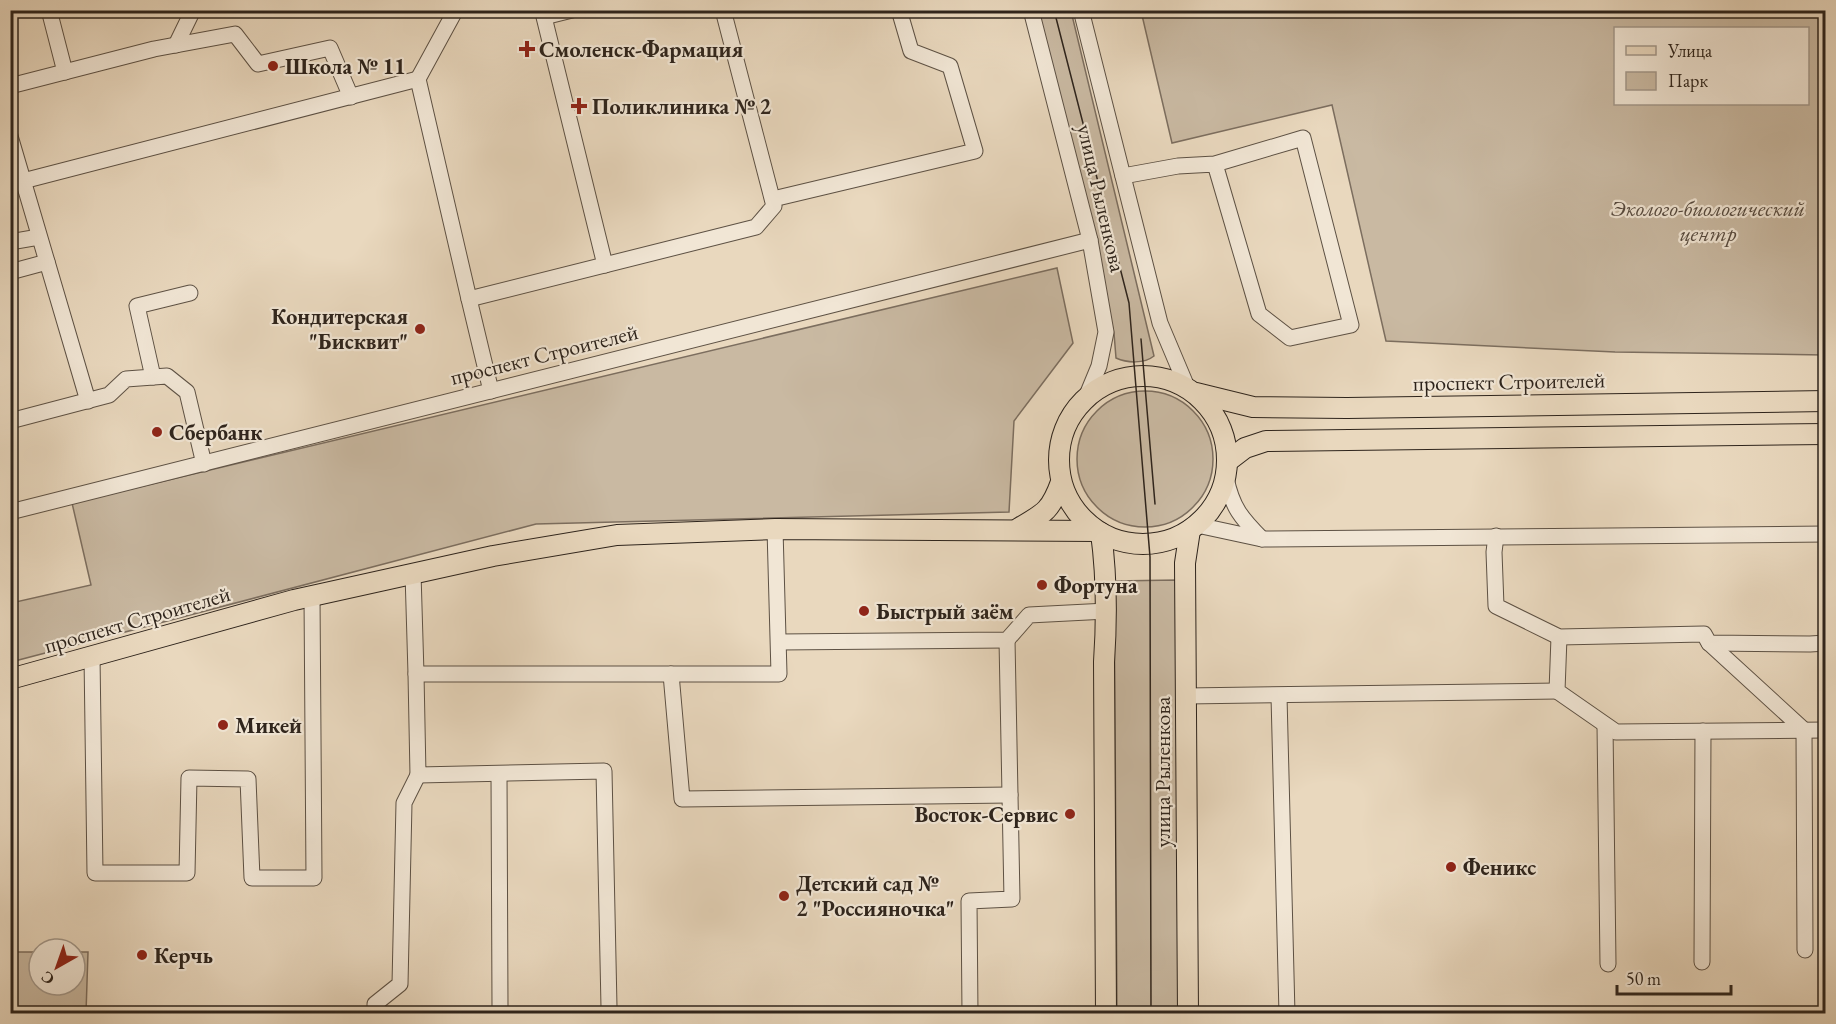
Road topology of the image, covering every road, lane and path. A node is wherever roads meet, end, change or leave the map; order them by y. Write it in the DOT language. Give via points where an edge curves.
graph roads {
  1 [pos="49,10"];
  2 [pos="193,10"];
  3 [pos="454,10"];
  4 [pos="572,10"];
  5 [pos="723,10"];
  6 [pos="900,10"];
  7 [pos="1030,10"];
  8 [pos="1081,10"];
  9 [pos="176,45"];
  10 [pos="65,72"];
  11 [pos="418,79"];
  12 [pos="10,86"];
  13 [pos="351,97"];
  14 [pos="10,136"];
  15 [pos="1215,164"];
  16 [pos="1123,176"];
  17 [pos="23,181"];
  18 [pos="772,199"];
  19 [pos="39,237"];
  20 [pos="1090,240"];
  21 [pos="10,242"];
  22 [pos="46,262"];
  23 [pos="605,265"];
  24 [pos="10,272"];
  25 [pos="190,293"];
  26 [pos="469,299"];
  27 [pos="153,377"];
  28 [pos="1191,390"];
  29 [pos="491,391"];
  30 [pos="1087,395"];
  31 [pos="88,401"];
  32 [pos="1826,401"];
  33 [pos="10,421"];
  34 [pos="1826,434"];
  35 [pos="204,464"];
  36 [pos="1227,470"];
  37 [pos="1061,482"];
  38 [pos="10,512"];
  39 [pos="1193,528"];
  40 [pos="775,529"];
  41 [pos="1017,529"];
  42 [pos="1099,532"];
  43 [pos="1826,534"];
  44 [pos="1496,537"];
  45 [pos="1262,538"];
  46 [pos="413,573"];
  47 [pos="312,596"];
  48 [pos="1107,611"];
  49 [pos="1559,636"];
  50 [pos="1007,640"];
  51 [pos="779,642"];
  52 [pos="1709,643"];
  53 [pos="1826,643"];
  54 [pos="92,656"];
  55 [pos="416,674"];
  56 [pos="671,674"];
  57 [pos="10,679"];
  58 [pos="1557,691"];
  59 [pos="1186,696"];
  60 [pos="1279,696"];
  61 [pos="1605,725"];
  62 [pos="1804,730"];
  63 [pos="1826,730"];
  64 [pos="1703,731"];
  65 [pos="499,774"];
  66 [pos="418,775"];
  67 [pos="1010,795"];
  68 [pos="1805,950"];
  69 [pos="1702,962"];
  70 [pos="1608,964"];
  71 [pos="609,1007"];
  72 [pos="500,1008"];
  73 [pos="375,1014"];
  74 [pos="970,1014"];
  75 [pos="1106,1014"];
  76 [pos="1188,1014"];
  77 [pos="1287,1014"];
  1 -- 10 [label="street"];
  2 -- 9 [label="street"];
  3 -- 11 [label="street"];
  4 -- 23 [label="street" via="544,17"];
  5 -- 18 [label="street"];
  6 -- 18 [label="street" via="911,51 950,66 975,151"];
  7 -- 20 [label="street, улица Рыленкова"];
  8 -- 16 [label="street, улица Рыленкова"];
  9 -- 10 [label="street"];
  9 -- 13 [label="street" via="235,34 258,64 330,48"];
  10 -- 12 [label="street"];
  11 -- 13 [label="street"];
  11 -- 26 [label="street"];
  13 -- 17 [label="street"];
  14 -- 17 [label="street"];
  15 -- 15 [label="street" via="1303,138 1351,325 1290,338 1259,314"];
  15 -- 16 [label="street"];
  16 -- 28 [label="street, улица Рыленкова" via="1160,323"];
  17 -- 19 [label="street"];
  18 -- 23 [label="street" via="774,206 756,227"];
  19 -- 21 [label="street"];
  19 -- 22 [label="street"];
  20 -- 29 [label="street, проспект Строителей"];
  20 -- 30 [label="street, улица Рыленкова" via="1106,332 1099,366"];
  22 -- 24 [label="street"];
  22 -- 31 [label="street"];
  23 -- 26 [label="street"];
  25 -- 27 [label="street" via="137,306"];
  26 -- 29 [label="street"];
  27 -- 31 [label="street" via="126,379 109,395"];
  27 -- 35 [label="street" via="167,376 187,392"];
  28 -- 30 [label="main road" via="1166,378 1135,375 1109,381"];
  28 -- 32 [label="main road, проспект Строителей" via="1253,407"];
  28 -- 36 [label="main road" via="1214,412 1225,435"];
  29 -- 35 [label="street, проспект Строителей"];
  30 -- 37 [label="main road" via="1062,435 1058,458"];
  31 -- 33 [label="street"];
  34 -- 36 [label="main road" via="1266,441 1245,448"];
  35 -- 38 [label="street, проспект Строителей"];
  36 -- 39 [label="main road" via="1215,504"];
  36 -- 45 [label="street" via="1231,500 1242,519"];
  37 -- 41 [label="main road" via="1054,503"];
  37 -- 42 [label="main road" via="1075,509"];
  39 -- 42 [label="main road" via="1150,544 1125,542"];
  39 -- 45 [label="street"];
  39 -- 59 [label="main road, улица Рыленкова" via="1185,563"];
  40 -- 41 [label="main road, проспект Строителей"];
  40 -- 46 [label="main road, проспект Строителей" via="617,535"];
  40 -- 51 [label="street"];
  41 -- 42 [label="main road, проспект Строителей"];
  42 -- 48 [label="main road"];
  43 -- 44 [label="street"];
  44 -- 45 [label="street"];
  44 -- 49 [label="street" via="1496,606"];
  46 -- 47 [label="main road, проспект Строителей"];
  46 -- 55 [label="street"];
  47 -- 54 [label="main road, проспект Строителей"];
  47 -- 54 [label="street" via="314,878 252,878 248,779 225,778 189,778 188,873 95,873"];
  48 -- 50 [label="street" via="1029,615"];
  48 -- 75 [label="main road"];
  49 -- 52 [label="street" via="1704,634"];
  49 -- 58 [label="street"];
  50 -- 51 [label="street"];
  50 -- 67 [label="street"];
  51 -- 56 [label="street" via="778,674"];
  52 -- 53 [label="street"];
  52 -- 62 [label="street"];
  54 -- 57 [label="main road, проспект Строителей"];
  55 -- 56 [label="street"];
  55 -- 66 [label="street"];
  56 -- 67 [label="street" via="681,799"];
  58 -- 60 [label="street"];
  58 -- 61 [label="street"];
  59 -- 60 [label="street"];
  59 -- 76 [label="main road, улица Рыленкова"];
  60 -- 77 [label="street"];
  61 -- 64 [label="street" via="1616,732"];
  61 -- 70 [label="street"];
  62 -- 63 [label="street"];
  62 -- 64 [label="street"];
  62 -- 68 [label="street"];
  64 -- 69 [label="street"];
  65 -- 66 [label="street"];
  65 -- 71 [label="street" via="604,771"];
  65 -- 72 [label="street"];
  66 -- 73 [label="street" via="404,802 400,984 375,1004"];
  67 -- 74 [label="street" via="1012,898 969,901"];
}
